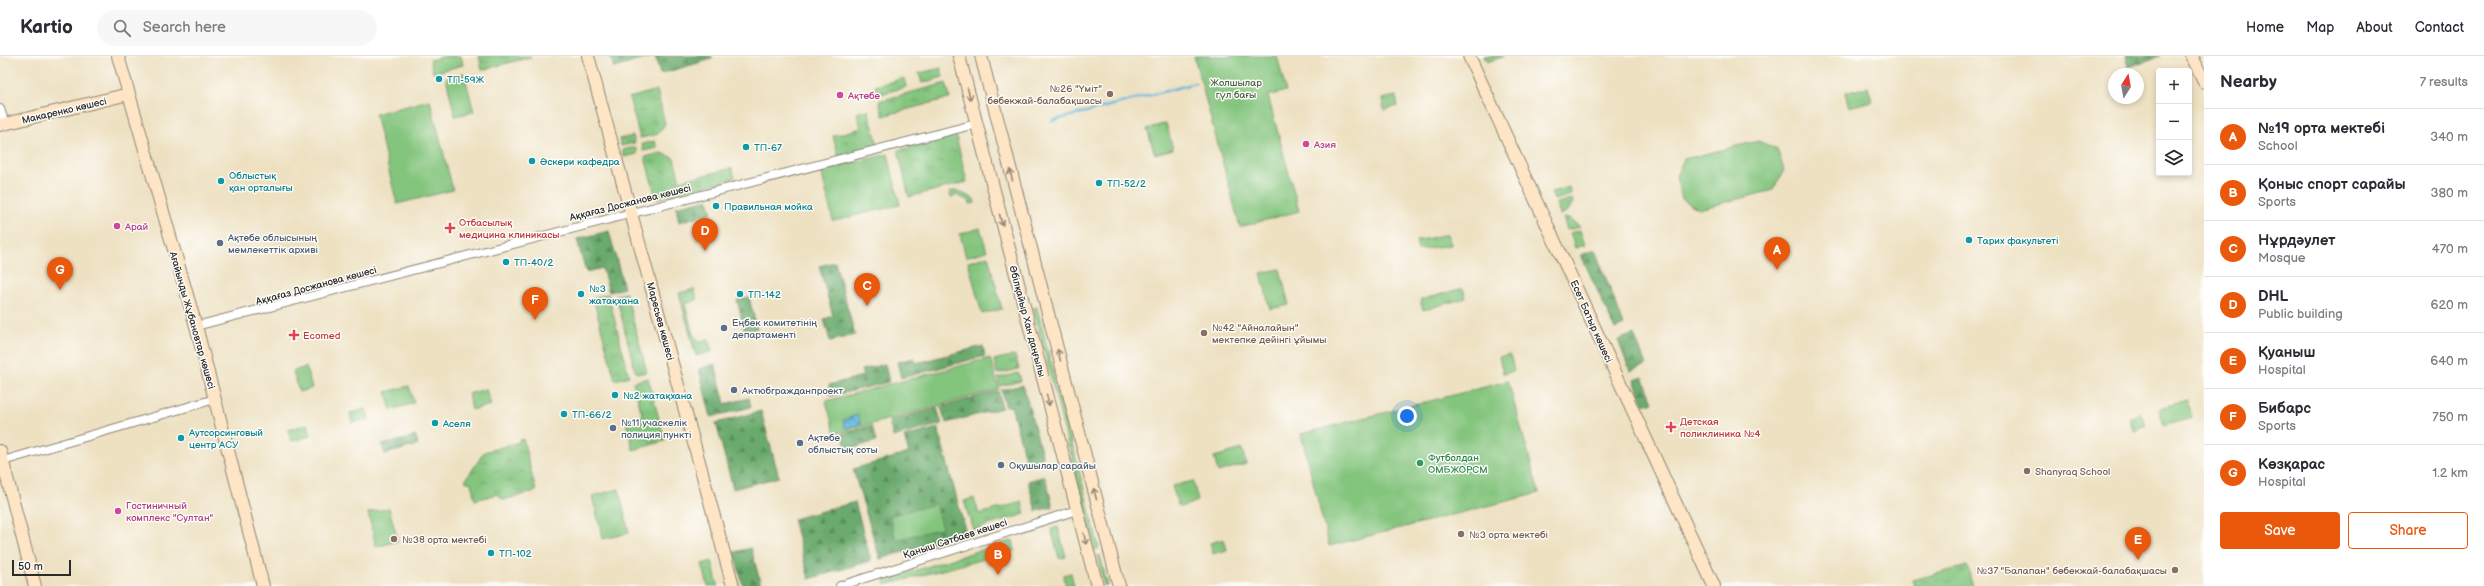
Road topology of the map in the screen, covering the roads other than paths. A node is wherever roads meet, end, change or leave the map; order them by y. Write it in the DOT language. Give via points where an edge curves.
graph roads {
  1 [pos="118,56"];
  2 [pos="588,56"];
  3 [pos="959,56"];
  4 [pos="981,56"];
  5 [pos="1469,56"];
  6 [pos="2192,56"];
  7 [pos="2204,82"];
  8 [pos="129,94"];
  9 [pos="0,109"];
  10 [pos="2,124"];
  11 [pos="976,124"];
  12 [pos="631,212"];
  13 [pos="1042,291"];
  14 [pos="1021,297"];
  15 [pos="196,326"];
  16 [pos="214,399"];
  17 [pos="1,456"];
  18 [pos="1077,510"];
  19 [pos="35,586"];
  20 [pos="263,586"];
  21 [pos="733,586"];
  22 [pos="840,586"];
  23 [pos="1097,586"];
  24 [pos="1119,586"];
  25 [pos="1714,586"];
  1 -- 8 [label="street, Ағайынды Жұбановтар көшесі"];
  2 -- 12 [label="street, Маресьев көшесі"];
  3 -- 11 [label="street, Әбілқайыр Хан даңғылы, one-way"];
  13 -- 4 [label="street, Әбілқайыр Хан даңғылы, one-way"];
  5 -- 25 [label="street, Есет Батыр көшесі"];
  6 -- 7 [label="street"];
  8 -- 10 [label="street, Макаренко көшесі"];
  8 -- 15 [label="street, Ағайынды Жұбановтар көшесі"];
  9 -- 10 [label="street"];
  11 -- 12 [label="street, Аққағаз Досжанова көшесі"];
  11 -- 14 [label="street, Әбілқайыр Хан даңғылы, one-way"];
  12 -- 15 [label="street, Аққағаз Досжанова көшесі"];
  12 -- 21 [label="street, Маресьев көшесі"];
  13 -- 14 [label="street"];
  24 -- 13 [label="street, Әбілқайыр Хан даңғылы, one-way"];
  14 -- 18 [label="street, Әбілқайыр Хан даңғылы, one-way"];
  15 -- 16 [label="street, Ағайынды Жұбановтар көшесі"];
  16 -- 17 [label="street"];
  16 -- 20 [label="street, Ағайынды Жұбановтар көшесі"];
  17 -- 19 [label="street"];
  18 -- 22 [label="street, Қаныш Сәтбаев көшесі"];
  18 -- 23 [label="street, Әбілқайыр Хан даңғылы, one-way"];
}
